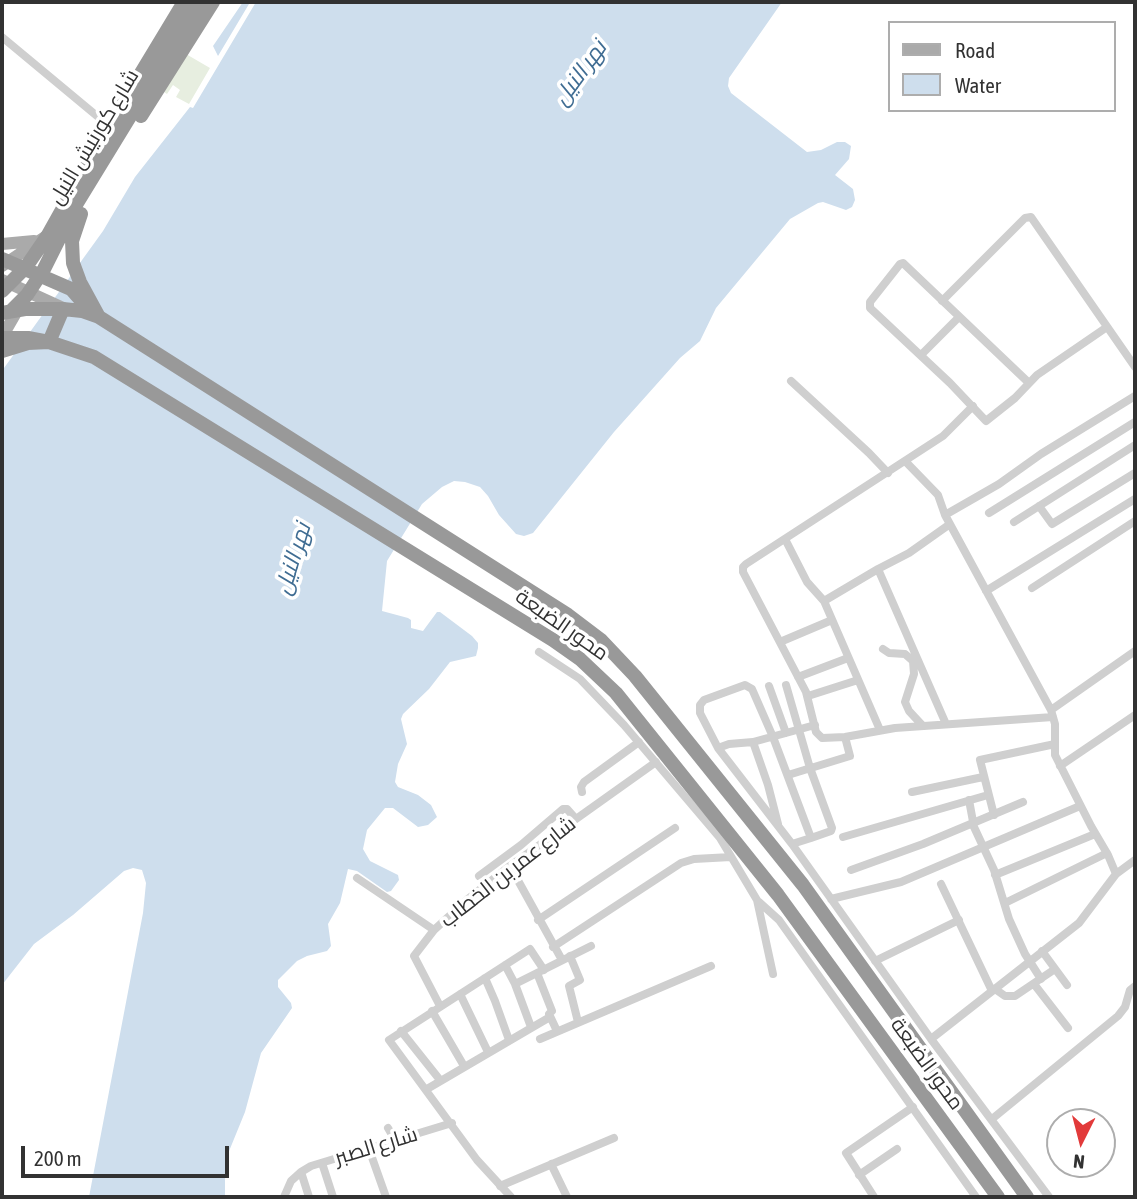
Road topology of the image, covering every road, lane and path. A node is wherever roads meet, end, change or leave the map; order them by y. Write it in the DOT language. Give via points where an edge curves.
graph roads {
  1 [pos="184,2"];
  2 [pos="200,2"];
  3 [pos="213,2"];
  4 [pos="2,37"];
  5 [pos="109,126"];
  6 [pos="43,238"];
  7 [pos="2,244"];
  8 [pos="33,257"];
  9 [pos="2,259"];
  10 [pos="2,266"];
  11 [pos="2,281"];
  12 [pos="2,291"];
  13 [pos="27,295"];
  14 [pos="942,301"];
  15 [pos="63,309"];
  16 [pos="2,313"];
  17 [pos="94,315"];
  18 [pos="2,318"];
  19 [pos="958,318"];
  20 [pos="1107,327"];
  21 [pos="2,338"];
  22 [pos="49,342"];
  23 [pos="2,351"];
  24 [pos="921,355"];
  25 [pos="1135,368"];
  26 [pos="791,381"];
  27 [pos="1029,383"];
  28 [pos="1135,396"];
  29 [pos="973,407"];
  30 [pos="1135,422"];
  31 [pos="1135,446"];
  32 [pos="906,462"];
  33 [pos="888,473"];
  34 [pos="1135,473"];
  35 [pos="1135,499"];
  36 [pos="1039,506"];
  37 [pos="989,513"];
  38 [pos="945,515"];
  39 [pos="1135,521"];
  40 [pos="1014,522"];
  41 [pos="950,524"];
  42 [pos="785,539"];
  43 [pos="878,569"];
  44 [pos="1032,588"];
  45 [pos="986,592"];
  46 [pos="824,601"];
  47 [pos="832,620"];
  48 [pos="780,642"];
  49 [pos="883,649"];
  50 [pos="1135,651"];
  51 [pos="539,652"];
  52 [pos="848,658"];
  53 [pos="798,677"];
  54 [pos="858,680"];
  55 [pos="786,685"];
  56 [pos="769,686"];
  57 [pos="808,696"];
  58 [pos="1052,713"];
  59 [pos="1135,715"];
  60 [pos="946,724"];
  61 [pos="815,725"];
  62 [pos="922,725"];
  63 [pos="800,730"];
  64 [pos="880,730"];
  65 [pos="786,733"];
  66 [pos="773,737"];
  67 [pos="845,737"];
  68 [pos="639,742"];
  69 [pos="753,742"];
  70 [pos="1055,744"];
  71 [pos="718,748"];
  72 [pos="656,762"];
  73 [pos="1060,766"];
  74 [pos="810,768"];
  75 [pos="788,775"];
  76 [pos="983,777"];
  77 [pos="582,792"];
  78 [pos="912,792"];
  79 [pos="988,795"];
  80 [pos="969,800"];
  81 [pos="1023,802"];
  82 [pos="1080,806"];
  83 [pos="994,814"];
  84 [pos="575,818"];
  85 [pos="973,823"];
  86 [pos="778,827"];
  87 [pos="675,828"];
  88 [pos="1095,834"];
  89 [pos="843,837"];
  90 [pos="811,838"];
  91 [pos="792,844"];
  92 [pos="983,847"];
  93 [pos="1107,853"];
  94 [pos="731,857"];
  95 [pos="1135,860"];
  96 [pos="510,866"];
  97 [pos="851,870"];
  98 [pos="1116,874"];
  99 [pos="995,875"];
  100 [pos="479,876"];
  101 [pos="357,878"];
  102 [pos="942,884"];
  103 [pos="831,899"];
  104 [pos="757,900"];
  105 [pos="1005,903"];
  106 [pos="538,920"];
  107 [pos="959,920"];
  108 [pos="434,930"];
  109 [pos="591,946"];
  110 [pos="553,947"];
  111 [pos="1042,951"];
  112 [pos="566,958"];
  113 [pos="875,961"];
  114 [pos="1029,961"];
  115 [pos="505,965"];
  116 [pos="710,966"];
  117 [pos="1055,969"];
  118 [pos="540,971"];
  119 [pos="773,974"];
  120 [pos="485,978"];
  121 [pos="1037,982"];
  122 [pos="515,984"];
  123 [pos="1067,985"];
  124 [pos="1135,986"];
  125 [pos="994,990"];
  126 [pos="460,994"];
  127 [pos="436,1009"];
  128 [pos="550,1017"];
  129 [pos="578,1022"];
  130 [pos="531,1027"];
  131 [pos="1068,1028"];
  132 [pos="401,1031"];
  133 [pos="557,1031"];
  134 [pos="540,1039"];
  135 [pos="932,1039"];
  136 [pos="509,1040"];
  137 [pos="488,1052"];
  138 [pos="464,1066"];
  139 [pos="440,1080"];
  140 [pos="427,1089"];
  141 [pos="913,1107"];
  142 [pos="992,1119"];
  143 [pos="452,1123"];
  144 [pos="387,1128"];
  145 [pos="614,1138"];
  146 [pos="395,1140"];
  147 [pos="369,1149"];
  148 [pos="897,1149"];
  149 [pos="322,1163"];
  150 [pos="551,1164"];
  151 [pos="301,1171"];
  152 [pos="859,1175"];
  153 [pos="500,1186"];
  154 [pos="872,1194"];
  155 [pos="284,1197"];
  156 [pos="309,1197"];
  157 [pos="333,1197"];
  158 [pos="386,1197"];
  159 [pos="511,1197"];
  160 [pos="567,1197"];
  161 [pos="860,1197"];
  162 [pos="976,1197"];
  163 [pos="998,1197"];
  164 [pos="1027,1197"];
  165 [pos="1049,1197"];
  1 -- 5 [label="highway, شارع كورنيش النيل"];
  2 -- 13 [label="highway, شارع كورنيش النيل"];
  3 -- 17 [label="highway" via="74,230 73,263"];
  4 -- 5 [label="street"];
  5 -- 6 [label="highway, شارع كورنيش النيل"];
  6 -- 7 [label="main road"];
  6 -- 8 [label="highway, شارع كورنيش النيل"];
  6 -- 10 [label="main road, شارع كورنيش النيل"];
  8 -- 11 [label="highway"];
  8 -- 12 [label="highway, شارع كورنيش النيل"];
  9 -- 17 [label="highway" via="71,289"];
  11 -- 15 [label="main road"];
  13 -- 18 [label="highway, شارع كورنيش النيل"];
  13 -- 21 [label="main road, شارع كورنيش النيل"];
  14 -- 19 [label="street"];
  14 -- 20 [label="street" via="1031,217"];
  14 -- 24 [label="street" via="901,263 869,304"];
  15 -- 16 [label="highway"];
  15 -- 17 [label="highway"];
  15 -- 22 [label="highway"];
  17 -- 164 [label="highway, محور الضبعة" via="568,615 610,649 803,885"];
  19 -- 24 [label="street"];
  19 -- 27 [label="street"];
  20 -- 25 [label="street"];
  20 -- 27 [label="street"];
  21 -- 22 [label="highway, محور الضبعة"];
  22 -- 23 [label="highway"];
  22 -- 163 [label="highway, محور الضبعة" via="109,365 580,659 616,693 778,895"];
  24 -- 29 [label="street"];
  26 -- 33 [label="street"];
  27 -- 29 [label="street" via="987,421"];
  28 -- 38 [label="street"];
  29 -- 32 [label="street"];
  30 -- 37 [label="street"];
  31 -- 36 [label="street"];
  32 -- 33 [label="street"];
  32 -- 38 [label="street" via="938,495"];
  33 -- 42 [label="street"];
  34 -- 36 [label="street" via="1052,524"];
  35 -- 45 [label="street"];
  36 -- 40 [label="street"];
  38 -- 41 [label="street"];
  39 -- 44 [label="street"];
  41 -- 43 [label="street" via="909,554"];
  41 -- 45 [label="street"];
  42 -- 46 [label="street" via="807,582"];
  42 -- 48 [label="street" via="743,570"];
  43 -- 46 [label="street"];
  43 -- 60 [label="street"];
  45 -- 58 [label="street"];
  46 -- 47 [label="street"];
  47 -- 48 [label="street"];
  47 -- 52 [label="street"];
  48 -- 53 [label="street"];
  49 -- 62 [label="street" via="905,654 913,661 905,702"];
  50 -- 58 [label="street"];
  51 -- 68 [label="street" via="580,679"];
  52 -- 53 [label="street"];
  52 -- 54 [label="street"];
  53 -- 57 [label="street"];
  54 -- 57 [label="street"];
  54 -- 64 [label="street"];
  55 -- 63 [label="street"];
  56 -- 65 [label="street"];
  57 -- 61 [label="street"];
  58 -- 60 [label="street"];
  58 -- 70 [label="street"];
  59 -- 73 [label="street"];
  60 -- 62 [label="street"];
  61 -- 63 [label="street"];
  61 -- 67 [label="street" via="821,738"];
  62 -- 64 [label="street"];
  63 -- 65 [label="street"];
  63 -- 74 [label="street"];
  64 -- 67 [label="street"];
  65 -- 66 [label="street"];
  66 -- 69 [label="street"];
  66 -- 71 [label="street" via="752,689 745,685 701,705 702,720"];
  66 -- 75 [label="street"];
  67 -- 74 [label="street" via="850,756"];
  68 -- 72 [label="street"];
  68 -- 77 [label="street" via="584,782"];
  69 -- 71 [label="street"];
  69 -- 86 [label="street"];
  70 -- 73 [label="street"];
  70 -- 76 [label="street" via="982,758"];
  71 -- 86 [label="street"];
  72 -- 84 [label="street, شارع عمر بن الخطاب"];
  72 -- 94 [label="street"];
  73 -- 82 [label="street"];
  74 -- 75 [label="street"];
  74 -- 90 [label="street" via="832,828"];
  75 -- 90 [label="street"];
  76 -- 78 [label="street"];
  76 -- 79 [label="street"];
  79 -- 80 [label="street"];
  79 -- 83 [label="street"];
  80 -- 85 [label="street"];
  80 -- 89 [label="street"];
  81 -- 83 [label="street"];
  82 -- 88 [label="street"];
  82 -- 92 [label="street"];
  83 -- 85 [label="street"];
  84 -- 96 [label="street, شارع عمر بن الخطاب"];
  84 -- 100 [label="street" via="563,809"];
  85 -- 92 [label="street"];
  85 -- 97 [label="street"];
  86 -- 91 [label="street"];
  87 -- 106 [label="street"];
  88 -- 93 [label="street"];
  88 -- 99 [label="street"];
  90 -- 91 [label="street"];
  91 -- 103 [label="street"];
  92 -- 99 [label="street"];
  92 -- 103 [label="street" via="901,882"];
  93 -- 98 [label="street"];
  93 -- 105 [label="street"];
  94 -- 104 [label="street"];
  94 -- 110 [label="street" via="681,863"];
  95 -- 98 [label="street"];
  96 -- 106 [label="street"];
  96 -- 108 [label="street, شارع عمر بن الخطاب"];
  98 -- 111 [label="street" via="1079,923"];
  99 -- 105 [label="street"];
  101 -- 108 [label="street"];
  102 -- 107 [label="street"];
  103 -- 113 [label="street"];
  104 -- 119 [label="street"];
  104 -- 141 [label="street" via="779,920"];
  105 -- 114 [label="street"];
  106 -- 110 [label="street"];
  107 -- 113 [label="street"];
  107 -- 125 [label="street"];
  108 -- 127 [label="street, شارع عمر بن الخطاب" via="414,957"];
  109 -- 112 [label="street"];
  110 -- 112 [label="street"];
  111 -- 114 [label="street"];
  111 -- 117 [label="street"];
  112 -- 118 [label="street"];
  112 -- 129 [label="street" via="580,980 569,986"];
  113 -- 135 [label="street"];
  114 -- 121 [label="street"];
  114 -- 125 [label="street"];
  115 -- 118 [label="street" via="530,948"];
  115 -- 120 [label="street"];
  115 -- 122 [label="street"];
  116 -- 129 [label="street"];
  117 -- 121 [label="street"];
  117 -- 123 [label="street"];
  118 -- 122 [label="street"];
  118 -- 128 [label="street"];
  120 -- 126 [label="street"];
  120 -- 136 [label="street"];
  121 -- 125 [label="street" via="1010,996"];
  121 -- 131 [label="street"];
  122 -- 130 [label="street"];
  124 -- 142 [label="street" via="1118,1016"];
  125 -- 135 [label="street"];
  126 -- 127 [label="street"];
  126 -- 137 [label="street"];
  127 -- 132 [label="street"];
  127 -- 138 [label="street"];
  128 -- 130 [label="street"];
  128 -- 133 [label="street"];
  129 -- 133 [label="street"];
  130 -- 136 [label="street"];
  132 -- 139 [label="street"];
  132 -- 140 [label="street" via="391,1037 391,1044"];
  133 -- 134 [label="street"];
  135 -- 142 [label="street"];
  136 -- 137 [label="street"];
  137 -- 138 [label="street"];
  138 -- 139 [label="street"];
  139 -- 140 [label="street"];
  140 -- 143 [label="street"];
  141 -- 152 [label="street" via="847,1152"];
  141 -- 162 [label="street"];
  142 -- 165 [label="street"];
  143 -- 146 [label="street, شارع الصبر"];
  143 -- 153 [label="street"];
  144 -- 146 [label="street"];
  145 -- 150 [label="street"];
  146 -- 147 [label="street, شارع الصبر"];
  147 -- 149 [label="street, شارع الصبر"];
  147 -- 158 [label="street"];
  148 -- 152 [label="street"];
  149 -- 151 [label="street, شارع الصبر"];
  149 -- 157 [label="street"];
  150 -- 153 [label="street"];
  150 -- 160 [label="street"];
  151 -- 155 [label="street"];
  151 -- 156 [label="street"];
  152 -- 154 [label="street"];
  153 -- 159 [label="street"];
  154 -- 161 [label="street"];
}
